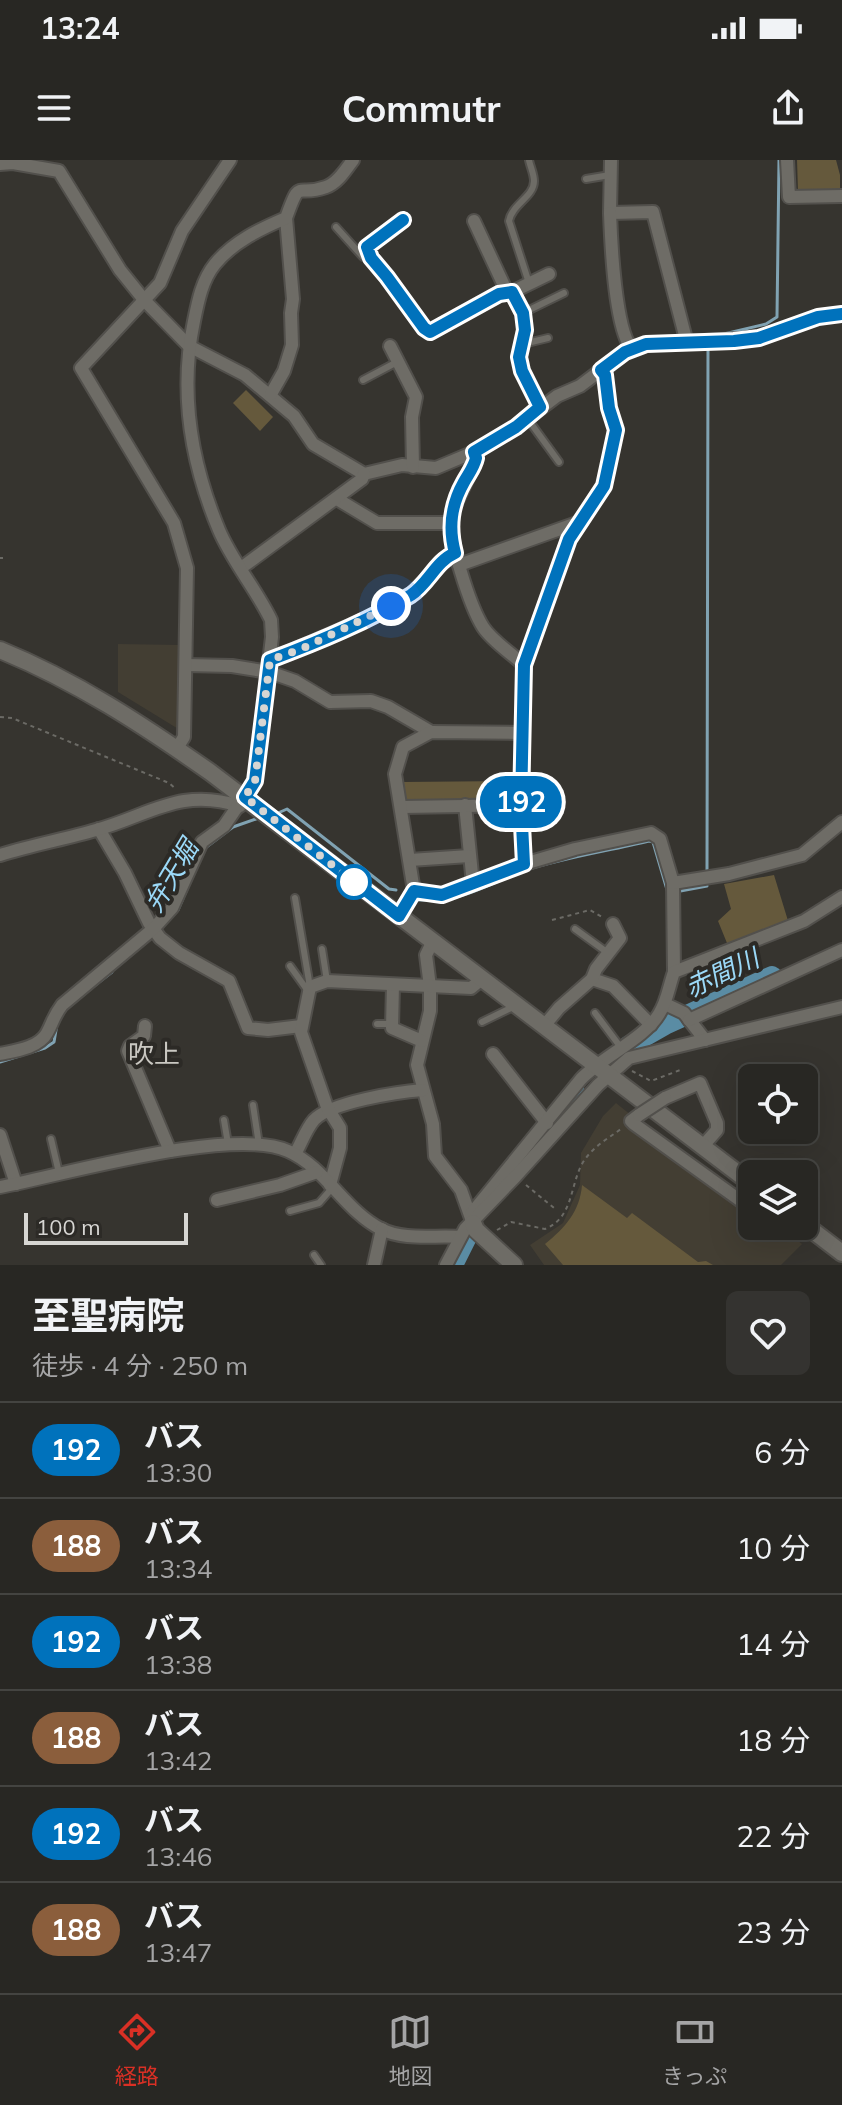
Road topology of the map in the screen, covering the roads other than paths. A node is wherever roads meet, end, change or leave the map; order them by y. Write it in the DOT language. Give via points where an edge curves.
graph roads {
  1 [pos="230,160"];
  2 [pos="353,160"];
  3 [pos="529,160"];
  4 [pos="611,160"];
  5 [pos="787,160"];
  6 [pos="9,162"];
  7 [pos="28,162"];
  8 [pos="612,175"];
  9 [pos="586,179"];
  10 [pos="842,196"];
  11 [pos="610,213"];
  12 [pos="286,218"];
  13 [pos="403,220"];
  14 [pos="474,221"];
  15 [pos="336,227"];
  16 [pos="367,253"];
  17 [pos="549,274"];
  18 [pos="529,283"];
  19 [pos="510,292"];
  20 [pos="564,293"];
  21 [pos="145,301"];
  22 [pos="523,313"];
  23 [pos="842,314"];
  24 [pos="548,338"];
  25 [pos="687,343"];
  26 [pos="523,344"];
  27 [pos="189,346"];
  28 [pos="390,346"];
  29 [pos="632,349"];
  30 [pos="399,361"];
  31 [pos="601,370"];
  32 [pos="363,380"];
  33 [pos="271,394"];
  34 [pos="540,407"];
  35 [pos="527,418"];
  36 [pos="474,452"];
  37 [pos="559,462"];
  38 [pos="413,467"];
  39 [pos="364,474"];
  40 [pos="337,499"];
  41 [pos="450,523"];
  42 [pos="577,523"];
  43 [pos="457,559"];
  44 [pos="241,568"];
  45 [pos="0,650"];
  46 [pos="186,665"];
  47 [pos="524,665"];
  48 [pos="269,666"];
  49 [pos="431,732"];
  50 [pos="522,733"];
  51 [pos="177,748"];
  52 [pos="243,802"];
  53 [pos="465,805"];
  54 [pos="521,805"];
  55 [pos="402,807"];
  56 [pos="842,822"];
  57 [pos="99,829"];
  58 [pos="0,855"];
  59 [pos="469,856"];
  60 [pos="410,860"];
  61 [pos="524,864"];
  62 [pos="473,884"];
  63 [pos="673,889"];
  64 [pos="414,891"];
  65 [pos="842,897"];
  66 [pos="295,898"];
  67 [pos="399,916"];
  68 [pos="613,924"];
  69 [pos="153,929"];
  70 [pos="575,929"];
  71 [pos="433,941"];
  72 [pos="322,949"];
  73 [pos="842,950"];
  74 [pos="608,953"];
  75 [pos="290,966"];
  76 [pos="674,972"];
  77 [pos="483,978"];
  78 [pos="592,979"];
  79 [pos="327,981"];
  80 [pos="393,985"];
  81 [pos="430,987"];
  82 [pos="309,989"];
  83 [pos="665,1004"];
  84 [pos="518,1005"];
  85 [pos="842,1007"];
  86 [pos="595,1013"];
  87 [pos="687,1017"];
  88 [pos="482,1022"];
  89 [pos="377,1024"];
  90 [pos="392,1024"];
  91 [pos="651,1025"];
  92 [pos="145,1026"];
  93 [pos="301,1026"];
  94 [pos="544,1026"];
  95 [pos="705,1040"];
  96 [pos="422,1041"];
  97 [pos="620,1047"];
  98 [pos="0,1054"];
  99 [pos="493,1054"];
  100 [pos="628,1064"];
  101 [pos="602,1070"];
  102 [pos="423,1090"];
  103 [pos="253,1105"];
  104 [pos="329,1111"];
  105 [pos="224,1120"];
  106 [pos="545,1131"];
  107 [pos="0,1135"];
  108 [pos="51,1139"];
  109 [pos="228,1145"];
  110 [pos="259,1145"];
  111 [pos="702,1147"];
  112 [pos="170,1151"];
  113 [pos="295,1154"];
  114 [pos="317,1172"];
  115 [pos="59,1173"];
  116 [pos="738,1174"];
  117 [pos="16,1184"];
  118 [pos="332,1186"];
  119 [pos="0,1187"];
  120 [pos="738,1198"];
  121 [pos="217,1200"];
  122 [pos="290,1211"];
  123 [pos="472,1218"];
  124 [pos="382,1229"];
  125 [pos="818,1235"];
  126 [pos="460,1237"];
  127 [pos="842,1253"];
  128 [pos="314,1255"];
  129 [pos="321,1265"];
  130 [pos="374,1265"];
  131 [pos="446,1265"];
  132 [pos="514,1265"];
  1 -- 21 [label="street" via="182,231 164,276"];
  2 -- 12 [label="street" via="326,187 295,193"];
  3 -- 18 [label="lane" via="534,182 509,221"];
  4 -- 8 [label="street"];
  5 -- 10 [label="street" via="789,197"];
  6 -- 7 [label="street"];
  7 -- 21 [label="street" via="59,171"];
  8 -- 9 [label="lane"];
  8 -- 11 [label="street"];
  11 -- 25 [label="street" via="653,212"];
  11 -- 29 [label="street" via="618,302"];
  12 -- 27 [label="street" via="262,228 214,266 204,284"];
  12 -- 33 [label="street" via="292,345"];
  13 -- 16 [label="street" via="367,247"];
  14 -- 19 [label="street"];
  15 -- 16 [label="lane" via="363,257"];
  16 -- 19 [label="street" via="430,332"];
  17 -- 18 [label="street"];
  18 -- 19 [label="street"];
  19 -- 22 [label="street"];
  20 -- 22 [label="lane"];
  21 -- 27 [label="street"];
  21 -- 46 [label="street" via="81,368 174,523 187,568"];
  22 -- 26 [label="street"];
  23 -- 25 [label="street" via="759,338"];
  24 -- 26 [label="lane"];
  25 -- 29 [label="street"];
  26 -- 34 [label="street" via="522,371"];
  27 -- 33 [label="street"];
  27 -- 44 [label="street" via="186,380 195,459 220,532"];
  28 -- 30 [label="street"];
  29 -- 31 [label="street"];
  30 -- 32 [label="lane"];
  30 -- 38 [label="street" via="416,397"];
  31 -- 34 [label="street"];
  31 -- 42 [label="street" via="615,444 599,498"];
  33 -- 39 [label="street" via="313,444"];
  34 -- 35 [label="street"];
  35 -- 36 [label="street"];
  35 -- 37 [label="lane"];
  36 -- 38 [label="street" via="436,468"];
  36 -- 41 [label="street" via="474,467"];
  38 -- 39 [label="street"];
  39 -- 40 [label="street"];
  40 -- 41 [label="street" via="377,523"];
  40 -- 44 [label="street"];
  41 -- 43 [label="street"];
  42 -- 43 [label="street"];
  42 -- 47 [label="street"];
  43 -- 47 [label="street" via="482,626"];
  43 -- 48 [label="street" via="451,554 410,595"];
  44 -- 48 [label="street" via="271,620"];
  45 -- 51 [label="street" via="93,695"];
  46 -- 48 [label="street"];
  46 -- 51 [label="street" via="184,737"];
  47 -- 50 [label="street"];
  48 -- 49 [label="street" via="330,702 371,701"];
  48 -- 52 [label="street" via="255,781"];
  49 -- 50 [label="street"];
  49 -- 55 [label="street" via="403,747 395,774"];
  50 -- 54 [label="street"];
  51 -- 52 [label="street"];
  52 -- 57 [label="street" via="170,802"];
  52 -- 67 [label="street"];
  52 -- 69 [label="street" via="202,842 172,908"];
  53 -- 54 [label="street"];
  53 -- 55 [label="street"];
  53 -- 59 [label="street"];
  54 -- 61 [label="street"];
  55 -- 60 [label="street"];
  56 -- 63 [label="street" via="802,855"];
  57 -- 58 [label="street"];
  57 -- 69 [label="street"];
  59 -- 60 [label="street"];
  59 -- 62 [label="street"];
  60 -- 64 [label="street"];
  61 -- 62 [label="street"];
  61 -- 63 [label="street" via="651,833 660,839"];
  62 -- 64 [label="street" via="442,895"];
  63 -- 76 [label="street"];
  64 -- 67 [label="street"];
  65 -- 76 [label="street" via="804,921"];
  66 -- 82 [label="lane"];
  67 -- 71 [label="street"];
  68 -- 74 [label="street" via="620,938"];
  69 -- 93 [label="street" via="179,953 229,981 248,1028"];
  69 -- 98 [label="street" via="62,1005 42,1040"];
  70 -- 74 [label="lane"];
  71 -- 77 [label="street"];
  71 -- 81 [label="street" via="426,955"];
  72 -- 79 [label="lane"];
  73 -- 87 [label="street"];
  74 -- 78 [label="street"];
  75 -- 82 [label="lane"];
  76 -- 83 [label="street"];
  77 -- 81 [label="street" via="471,988"];
  77 -- 84 [label="street"];
  78 -- 91 [label="street" via="613,986"];
  78 -- 94 [label="street"];
  79 -- 80 [label="street"];
  79 -- 82 [label="street"];
  80 -- 81 [label="street"];
  80 -- 90 [label="street"];
  81 -- 96 [label="street"];
  82 -- 93 [label="street"];
  83 -- 87 [label="street"];
  83 -- 91 [label="street"];
  84 -- 88 [label="lane"];
  84 -- 94 [label="street"];
  85 -- 95 [label="street"];
  86 -- 97 [label="lane"];
  87 -- 95 [label="street"];
  89 -- 90 [label="lane"];
  90 -- 96 [label="street"];
  91 -- 97 [label="street"];
  92 -- 112 [label="street" via="144,1036 128,1051"];
  93 -- 104 [label="street"];
  94 -- 101 [label="street"];
  95 -- 100 [label="street"];
  96 -- 102 [label="street" via="417,1065"];
  97 -- 100 [label="lane"];
  97 -- 101 [label="street"];
  99 -- 106 [label="street"];
  100 -- 101 [label="street"];
  101 -- 106 [label="street"];
  101 -- 111 [label="street"];
  102 -- 104 [label="street" via="389,1093"];
  102 -- 123 [label="street" via="435,1156 461,1190"];
  103 -- 110 [label="lane"];
  104 -- 113 [label="street" via="313,1121"];
  104 -- 118 [label="street" via="340,1128 341,1142"];
  105 -- 109 [label="lane"];
  106 -- 123 [label="street"];
  107 -- 117 [label="street"];
  108 -- 115 [label="lane"];
  109 -- 110 [label="street"];
  109 -- 112 [label="street"];
  110 -- 113 [label="street"];
  111 -- 116 [label="street"];
  111 -- 120 [label="street, bridge" via="717,1123 700,1083 635,1118"];
  112 -- 115 [label="street"];
  113 -- 114 [label="street"];
  114 -- 118 [label="street"];
  114 -- 121 [label="street"];
  115 -- 117 [label="street"];
  117 -- 119 [label="street"];
  118 -- 122 [label="lane" via="319,1203"];
  118 -- 124 [label="street"];
  123 -- 126 [label="street"];
  123 -- 132 [label="street" via="476,1230"];
  124 -- 126 [label="street" via="417,1237"];
  124 -- 130 [label="street"];
  125 -- 127 [label="street"];
  126 -- 131 [label="street"];
  128 -- 129 [label="lane"];
}
